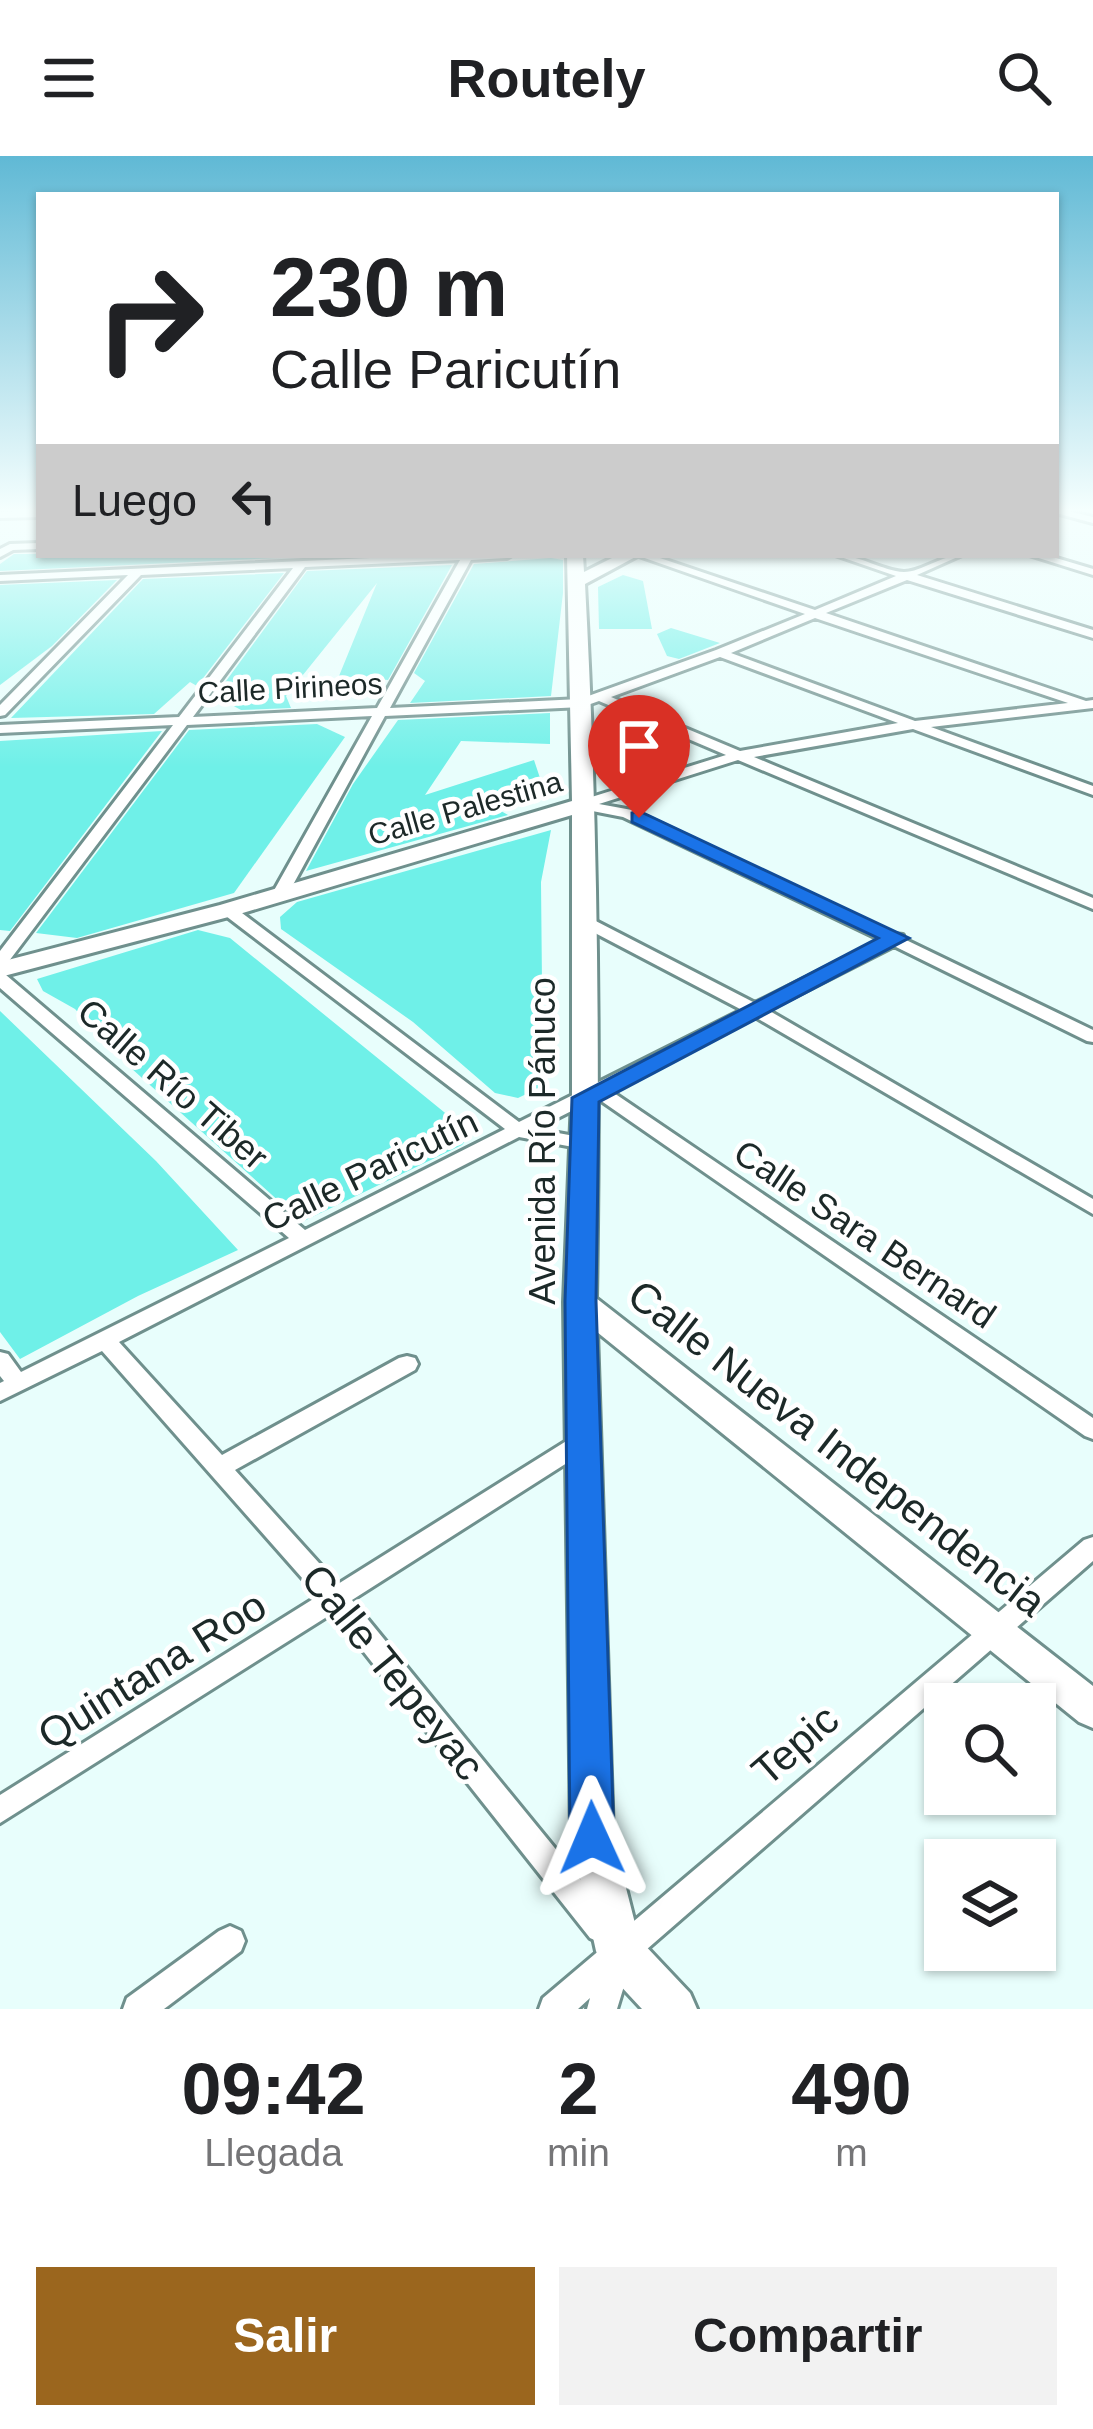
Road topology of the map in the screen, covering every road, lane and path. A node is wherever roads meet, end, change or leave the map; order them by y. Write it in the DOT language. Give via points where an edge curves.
graph roads {
  1 [pos="116,594"];
  2 [pos="278,594"];
  3 [pos="446,594"];
  4 [pos="579,594"];
  5 [pos="757,594"];
  6 [pos="858,594"];
  7 [pos="968,594"];
  8 [pos="812,613"];
  9 [pos="1093,634"];
  10 [pos="720,653"];
  11 [pos="591,700"];
  12 [pos="1091,706"];
  13 [pos="379,711"];
  14 [pos="0,712"];
  15 [pos="182,720"];
  16 [pos="910,724"];
  17 [pos="0,729"];
  18 [pos="740,755"];
  19 [pos="1093,791"];
  20 [pos="582,805"];
  21 [pos="280,894"];
  22 [pos="1093,904"];
  23 [pos="228,910"];
  24 [pos="580,919"];
  25 [pos="897,938"];
  26 [pos="0,971"];
  27 [pos="757,1011"];
  28 [pos="1093,1037"];
  29 [pos="592,1095"];
  30 [pos="521,1132"];
  31 [pos="584,1143"];
  32 [pos="1093,1208"];
  33 [pos="304,1240"];
  34 [pos="580,1301"];
  35 [pos="105,1340"];
  36 [pos="0,1360"];
  37 [pos="406,1364"];
  38 [pos="9,1388"];
  39 [pos="1093,1430"];
  40 [pos="586,1439"];
  41 [pos="218,1468"];
  42 [pos="1093,1547"];
  43 [pos="337,1600"];
  44 [pos="994,1629"];
  45 [pos="1093,1710"];
  46 [pos="0,1810"];
  47 [pos="230,1941"];
  48 [pos="619,1951"];
  49 [pos="138,2009"];
  50 [pos="554,2009"];
  51 [pos="602,2009"];
  52 [pos="674,2009"];
  1 -- 14 [label="street"];
  2 -- 15 [label="street"];
  3 -- 13 [label="street"];
  4 -- 11 [label="street, Avenida Río Pánuco"];
  5 -- 8 [label="street"];
  6 -- 8 [label="street"];
  7 -- 9 [label="street"];
  8 -- 10 [label="street"];
  8 -- 12 [label="street"];
  10 -- 11 [label="street"];
  10 -- 16 [label="street"];
  11 -- 13 [label="street, Calle Pirineos"];
  11 -- 18 [label="street"];
  11 -- 20 [label="street, Avenida Río Pánuco"];
  12 -- 16 [label="street, Calle Palestina"];
  13 -- 15 [label="street, Calle Pirineos"];
  13 -- 21 [label="street"];
  15 -- 17 [label="street, Calle Pirineos"];
  15 -- 26 [label="street"];
  16 -- 18 [label="street, Calle Palestina"];
  16 -- 19 [label="street"];
  18 -- 20 [label="street, Calle Palestina"];
  18 -- 22 [label="street"];
  20 -- 21 [label="street, Calle Palestina"];
  20 -- 24 [label="street, Avenida Río Pánuco"];
  20 -- 25 [label="street" via="639,818"];
  21 -- 23 [label="street, Calle Palestina"];
  23 -- 26 [label="street, Calle Palestina"];
  23 -- 30 [label="street"];
  24 -- 27 [label="street"];
  24 -- 29 [label="street, Avenida Río Pánuco"];
  25 -- 27 [label="street, Calle Paricutín"];
  25 -- 28 [label="street"];
  26 -- 33 [label="street, Calle Río Tiber"];
  27 -- 29 [label="street, Calle Paricutín"];
  27 -- 32 [label="street"];
  29 -- 30 [label="street, Calle Paricutín"];
  29 -- 31 [label="street, Avenida Río Pánuco"];
  29 -- 39 [label="street, Calle Sara Bernard"];
  30 -- 31 [label="street"];
  30 -- 33 [label="street, Calle Paricutín"];
  31 -- 34 [label="street, Avenida Río Pánuco"];
  33 -- 35 [label="street, Calle Paricutín"];
  34 -- 40 [label="street, Avenida Río Pánuco"];
  34 -- 44 [label="street, Calle Nueva Independencia"];
  35 -- 38 [label="street, Calle Paricutín"];
  35 -- 41 [label="street, Calle Tepeyac"];
  36 -- 38 [label="street"];
  37 -- 41 [label="street"];
  40 -- 43 [label="street, Quintana Roo"];
  40 -- 48 [label="street, Avenida Río Pánuco" via="592,1838"];
  41 -- 43 [label="street, Calle Tepeyac"];
  42 -- 44 [label="street, Tepic"];
  43 -- 46 [label="street, Quintana Roo"];
  43 -- 48 [label="street, Calle Tepeyac"];
  44 -- 45 [label="street, Calle Nueva Independencia"];
  44 -- 48 [label="street, Tepic"];
  47 -- 49 [label="street"];
  48 -- 50 [label="street, Tepic"];
  48 -- 51 [label="street, Avenida Río Pánuco"];
  48 -- 52 [label="street, Calle Tepeyac"];
}
